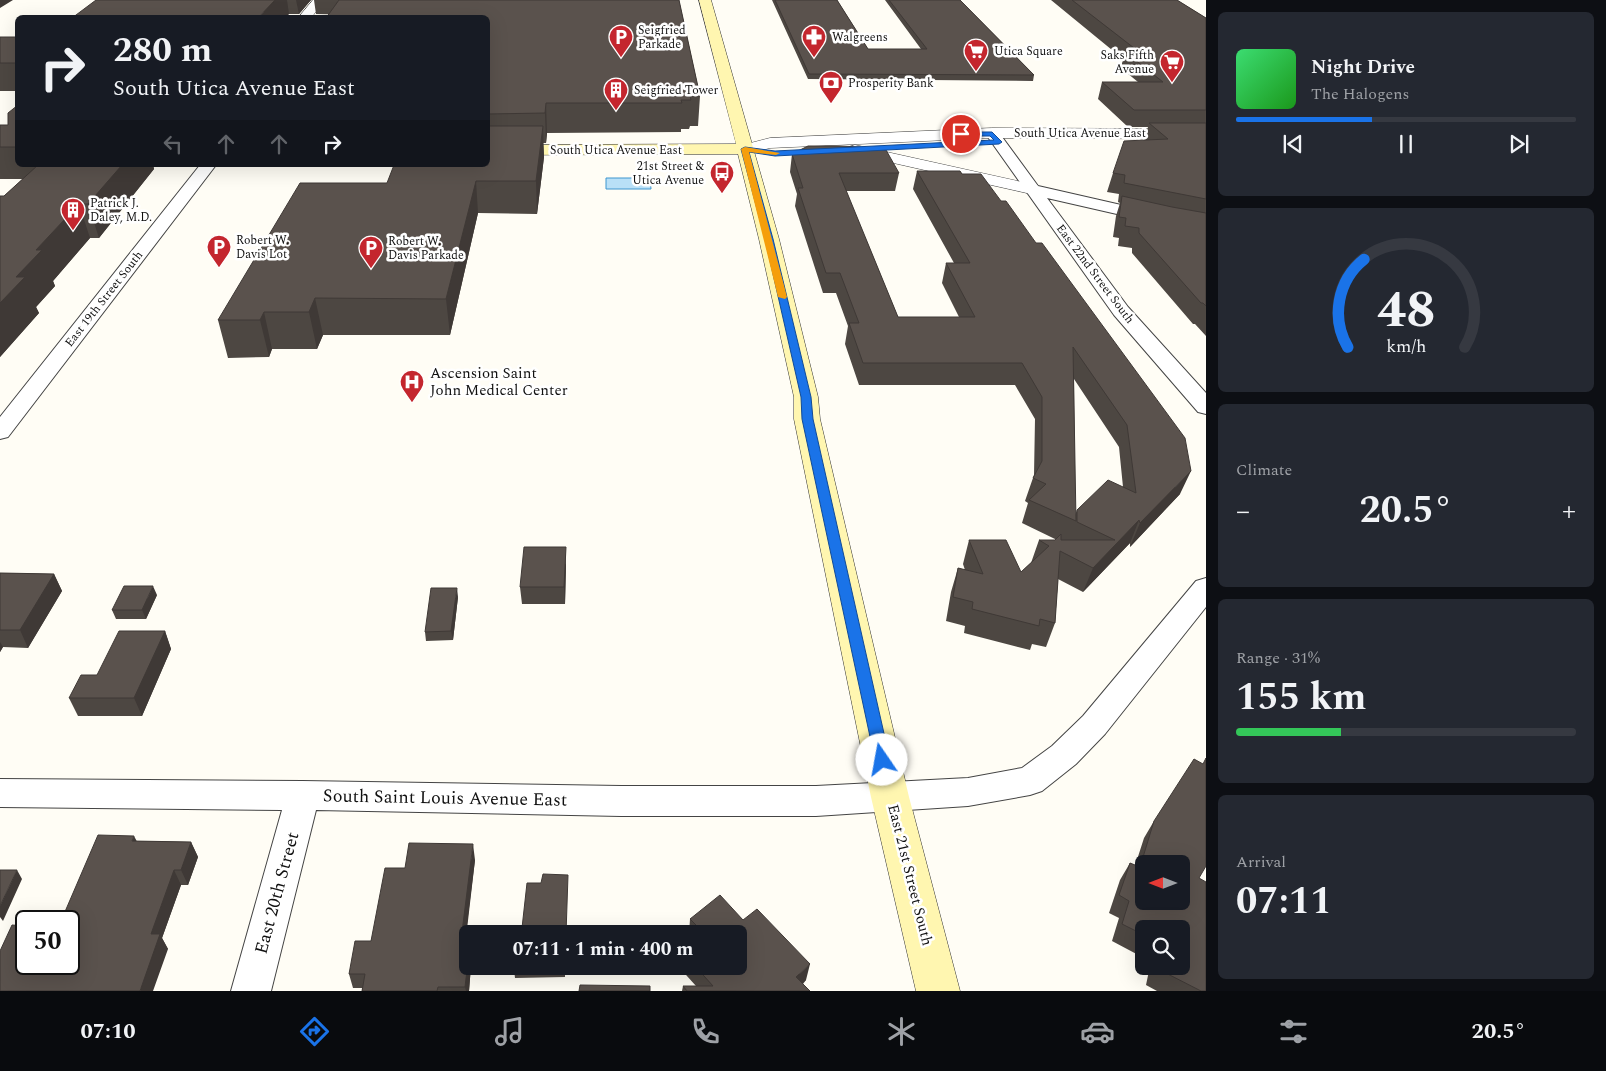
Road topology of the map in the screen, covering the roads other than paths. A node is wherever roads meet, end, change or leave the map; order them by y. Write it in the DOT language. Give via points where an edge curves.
graph roads {
  1 [pos="319,0"];
  2 [pos="705,0"];
  3 [pos="306,15"];
  4 [pos="1206,134"];
  5 [pos="995,138"];
  6 [pos="1206,142"];
  7 [pos="850,145"];
  8 [pos="745,149"];
  9 [pos="490,150"];
  10 [pos="206,167"];
  11 [pos="1031,189"];
  12 [pos="1206,227"];
  13 [pos="1206,407"];
  14 [pos="0,432"];
  15 [pos="1206,588"];
  16 [pos="0,792"];
  17 [pos="303,795"];
  18 [pos="890,797"];
  19 [pos="251,991"];
  20 [pos="938,991"];
  1 -- 3 [label="street"];
  2 -- 8 [label="main road, East 21st Street South"];
  4 -- 5 [label="street, South Utica Avenue East"];
  5 -- 6 [label="street, South Utica Avenue East"];
  5 -- 7 [label="street, South Utica Avenue East"];
  5 -- 11 [label="street, East 22nd Street South"];
  7 -- 8 [label="street, South Utica Avenue East" via="775,154"];
  7 -- 11 [label="street"];
  8 -- 9 [label="main road, South Utica Avenue East"];
  8 -- 18 [label="main road, East 21st Street South" via="806,397 808,419"];
  10 -- 14 [label="street, East 19th Street South"];
  11 -- 12 [label="street"];
  11 -- 13 [label="street, East 22nd Street South" via="1121,311"];
  15 -- 18 [label="street, South Saint Louis Avenue East" via="1094,725 1064,756 1030,780 968,792"];
  16 -- 17 [label="street, South Saint Louis Avenue East"];
  17 -- 18 [label="street, South Saint Louis Avenue East" via="621,802 816,802"];
  17 -- 19 [label="street, East 20th Street"];
  18 -- 20 [label="main road, East 21st Street South"];
}
